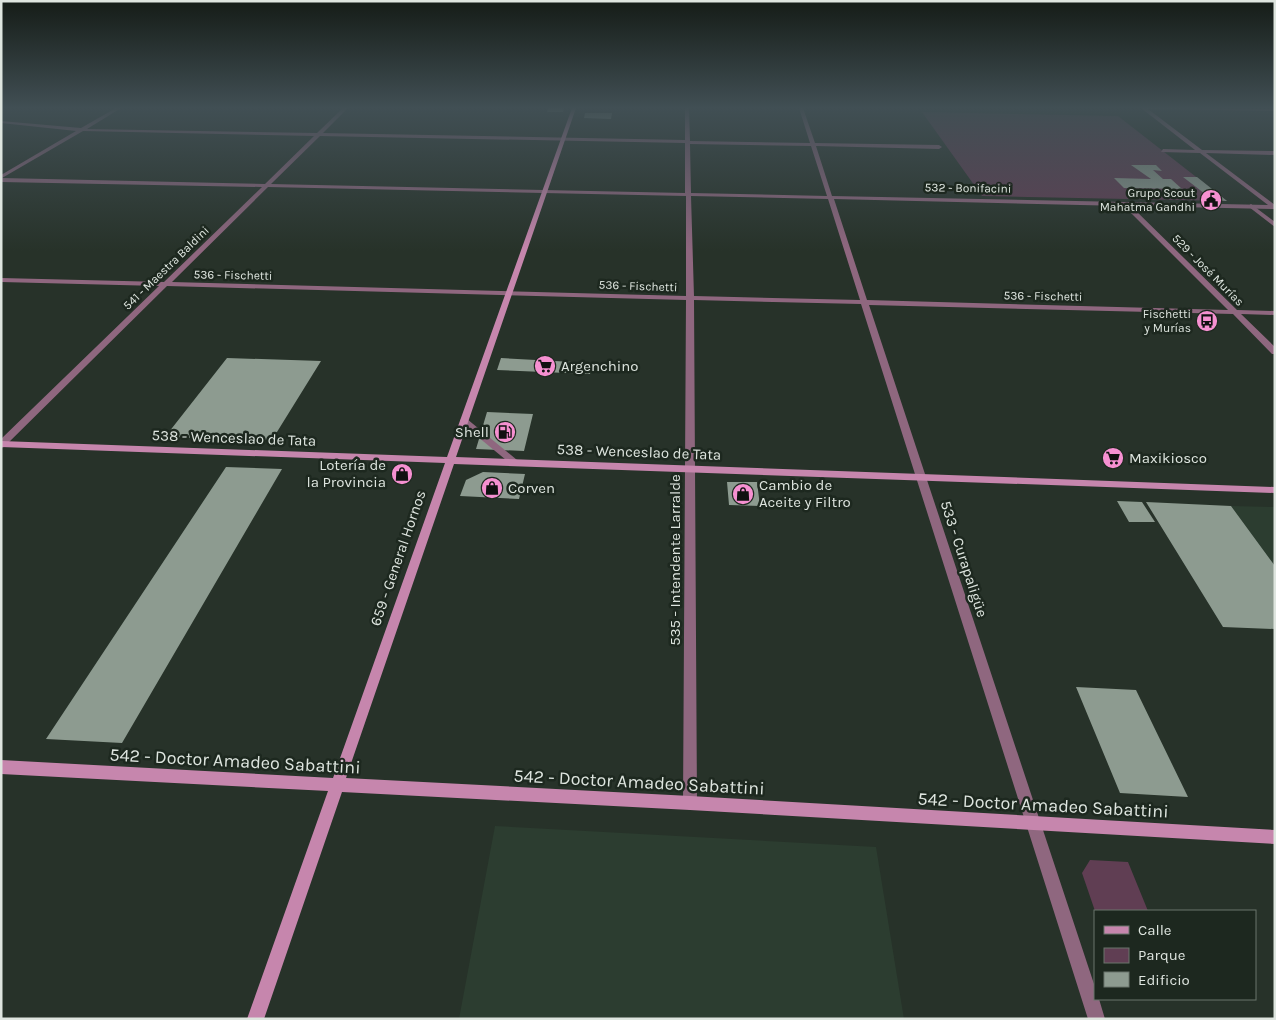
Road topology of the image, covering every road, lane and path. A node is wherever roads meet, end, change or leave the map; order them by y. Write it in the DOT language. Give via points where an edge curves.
graph roads {
  1 [pos="39,156"];
  2 [pos="298,156"];
  3 [pos="558,156"];
  4 [pos="688,156"];
  5 [pos="818,156"];
  6 [pos="1205,156"];
  7 [pos="1,178"];
  8 [pos="270,184"];
  9 [pos="546,191"];
  10 [pos="688,194"];
  11 [pos="831,196"];
  12 [pos="1125,203"];
  13 [pos="1250,206"];
  14 [pos="1274,207"];
  15 [pos="1275,225"];
  16 [pos="1,280"];
  17 [pos="166,285"];
  18 [pos="508,293"];
  19 [pos="690,298"];
  20 [pos="865,303"];
  21 [pos="1234,312"];
  22 [pos="1275,313"];
  23 [pos="1275,352"];
  24 [pos="464,421"];
  25 [pos="2,445"];
  26 [pos="450,460"];
  27 [pos="514,462"];
  28 [pos="690,469"];
  29 [pos="920,478"];
  30 [pos="1275,490"];
  31 [pos="1,767"];
  32 [pos="337,786"];
  33 [pos="690,803"];
  34 [pos="1033,824"];
  35 [pos="1275,837"];
  36 [pos="254,1019"];
  37 [pos="1097,1019"];
  1 -- 7 [label="street"];
  2 -- 8 [label="street, 541 - Maestra Baldini"];
  3 -- 9 [label="street, 659 - General Hornos"];
  4 -- 10 [label="street, 535 - Intendente Larralde"];
  5 -- 11 [label="street, 533 - Curapaligüe"];
  6 -- 14 [label="street"];
  7 -- 8 [label="street, 532 - Bonifacini"];
  8 -- 9 [label="street, 532 - Bonifacini"];
  8 -- 17 [label="street, 541 - Maestra Baldini"];
  9 -- 10 [label="street, 532 - Bonifacini"];
  9 -- 18 [label="street, 659 - General Hornos"];
  10 -- 11 [label="street, 532 - Bonifacini"];
  10 -- 19 [label="street, 535 - Intendente Larralde"];
  11 -- 12 [label="street, 532 - Bonifacini"];
  11 -- 20 [label="street, 533 - Curapaligüe"];
  12 -- 13 [label="street, 532 - Bonifacini"];
  12 -- 21 [label="street, 529 - José Murías"];
  13 -- 14 [label="street, 532 - Bonifacini"];
  13 -- 15 [label="lane"];
  16 -- 17 [label="street, 536 - Fischetti"];
  17 -- 18 [label="street, 536 - Fischetti"];
  17 -- 25 [label="street, 541 - Maestra Baldini"];
  18 -- 19 [label="street, 536 - Fischetti"];
  18 -- 24 [label="street, 659 - General Hornos"];
  19 -- 20 [label="street, 536 - Fischetti"];
  19 -- 28 [label="street, 535 - Intendente Larralde"];
  20 -- 21 [label="street, 536 - Fischetti"];
  20 -- 29 [label="street, 533 - Curapaligüe"];
  21 -- 22 [label="street, 536 - Fischetti"];
  21 -- 23 [label="street, 529 - José Murías"];
  24 -- 26 [label="street, 659 - General Hornos"];
  24 -- 27 [label="lane"];
  25 -- 26 [label="street, 538 - Wenceslao de Tata"];
  26 -- 27 [label="street, 538 - Wenceslao de Tata"];
  26 -- 32 [label="street, 659 - General Hornos"];
  27 -- 28 [label="street, 538 - Wenceslao de Tata"];
  28 -- 29 [label="street, 538 - Wenceslao de Tata"];
  28 -- 33 [label="street, 535 - Intendente Larralde"];
  29 -- 30 [label="street, 538 - Wenceslao de Tata"];
  29 -- 34 [label="street, 533 - Curapaligüe"];
  31 -- 32 [label="street, 542 - Doctor Amadeo Sabattini"];
  32 -- 33 [label="street, 542 - Doctor Amadeo Sabattini"];
  32 -- 36 [label="street, 659 - General Hornos"];
  33 -- 34 [label="street, 542 - Doctor Amadeo Sabattini"];
  34 -- 35 [label="street, 542 - Doctor Amadeo Sabattini"];
  34 -- 37 [label="street, 533 - Curapaligüe"];
}
